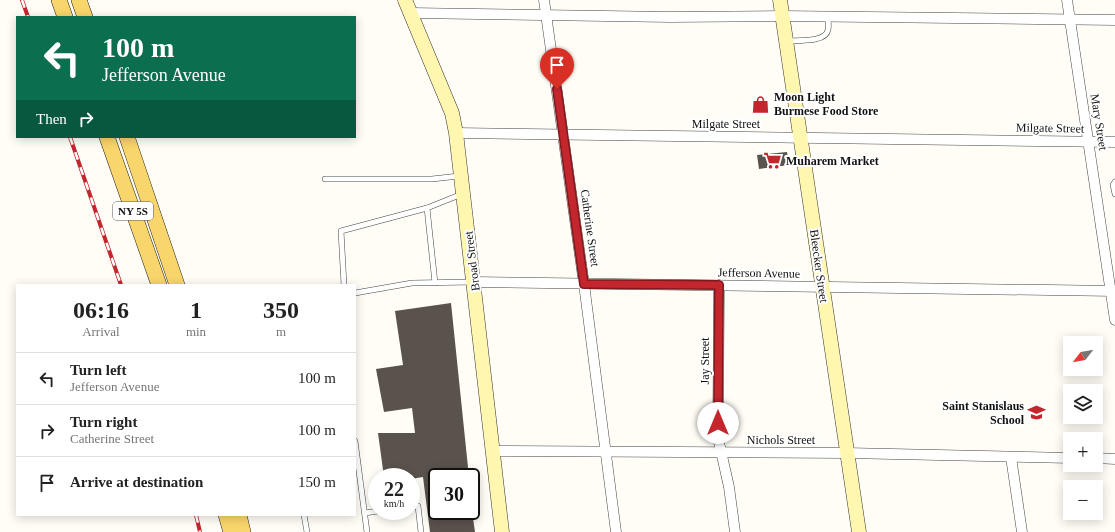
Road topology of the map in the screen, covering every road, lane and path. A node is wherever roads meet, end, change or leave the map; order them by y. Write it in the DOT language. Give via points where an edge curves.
graph roads {
  1 [pos="59,0"];
  2 [pos="79,0"];
  3 [pos="544,0"];
  4 [pos="780,0"];
  5 [pos="1067,0"];
  6 [pos="408,6"];
  7 [pos="546,15"];
  8 [pos="65,16"];
  9 [pos="85,16"];
  10 [pos="782,16"];
  11 [pos="828,17"];
  12 [pos="1070,19"];
  13 [pos="1115,20"];
  14 [pos="786,41"];
  15 [pos="456,133"];
  16 [pos="564,134"];
  17 [pos="800,137"];
  18 [pos="107,138"];
  19 [pos="127,138"];
  20 [pos="1088,141"];
  21 [pos="1115,142"];
  22 [pos="462,175"];
  23 [pos="325,179"];
  24 [pos="1115,182"];
  25 [pos="464,194"];
  26 [pos="1115,194"];
  27 [pos="427,208"];
  28 [pos="474,282"];
  29 [pos="435,283"];
  30 [pos="158,284"];
  31 [pos="177,284"];
  32 [pos="344,284"];
  33 [pos="584,284"];
  34 [pos="719,285"];
  35 [pos="822,286"];
  36 [pos="1113,291"];
  37 [pos="356,293"];
  38 [pos="1115,320"];
  39 [pos="493,451"];
  40 [pos="605,452"];
  41 [pos="720,453"];
  42 [pos="847,453"];
  43 [pos="1012,457"];
  44 [pos="1063,458"];
  45 [pos="1103,458"];
  46 [pos="1115,458"];
  47 [pos="356,462"];
  48 [pos="357,482"];
  49 [pos="365,513"];
  50 [pos="368,513"];
  51 [pos="226,516"];
  52 [pos="239,516"];
  53 [pos="304,516"];
  54 [pos="420,520"];
  55 [pos="231,532"];
  56 [pos="243,532"];
  57 [pos="307,532"];
  58 [pos="367,532"];
  59 [pos="421,532"];
  60 [pos="502,532"];
  61 [pos="616,532"];
  62 [pos="735,532"];
  63 [pos="859,532"];
  64 [pos="1022,532"];
  1 -- 8 [label="main road"];
  2 -- 9 [label="main road"];
  3 -- 7 [label="street, Catherine Street"];
  4 -- 10 [label="street, Bleecker Street"];
  5 -- 12 [label="street, Mary Street"];
  6 -- 7 [label="street"];
  6 -- 15 [label="street, Broad Street" via="452,113"];
  7 -- 10 [label="street"];
  7 -- 16 [label="street, Catherine Street"];
  10 -- 11 [label="street"];
  10 -- 14 [label="street, Bleecker Street"];
  11 -- 12 [label="street"];
  11 -- 14 [label="lane" via="829,29 820,38"];
  12 -- 13 [label="street"];
  12 -- 20 [label="street, Mary Street"];
  14 -- 17 [label="street, Bleecker Street"];
  15 -- 16 [label="street, Milgate Street"];
  15 -- 22 [label="street, Broad Street"];
  16 -- 17 [label="street, Milgate Street"];
  16 -- 33 [label="street, Catherine Street"];
  17 -- 20 [label="street, Milgate Street"];
  17 -- 35 [label="street, Bleecker Street"];
  18 -- 30 [label="main road, NY 5S"];
  19 -- 31 [label="main road, NY 5S"];
  20 -- 21 [label="street, Milgate Street"];
  20 -- 36 [label="street, Mary Street"];
  22 -- 23 [label="lane" via="432,179"];
  22 -- 25 [label="street, Broad Street"];
  24 -- 26 [label="lane"];
  25 -- 27 [label="lane"];
  25 -- 28 [label="street, Broad Street"];
  27 -- 29 [label="lane"];
  27 -- 32 [label="lane" via="341,231"];
  28 -- 29 [label="lane"];
  28 -- 33 [label="street, Jefferson Avenue"];
  28 -- 39 [label="street, Broad Street"];
  29 -- 37 [label="lane" via="412,283"];
  33 -- 34 [label="street, Jefferson Avenue"];
  33 -- 40 [label="street, Catherine Street"];
  34 -- 35 [label="street, Jefferson Avenue"];
  34 -- 41 [label="street, Jay Street"];
  35 -- 36 [label="street, Jefferson Avenue"];
  35 -- 42 [label="street, Bleecker Street"];
  36 -- 38 [label="street, Mary Street"];
  39 -- 40 [label="street, Nichols Street"];
  39 -- 60 [label="street, Broad Street"];
  40 -- 41 [label="street, Nichols Street"];
  40 -- 61 [label="street, Catherine Street"];
  41 -- 42 [label="street, Nichols Street"];
  41 -- 62 [label="street, Jay Street" via="729,487"];
  42 -- 43 [label="street, Nichols Street"];
  42 -- 63 [label="street, Bleecker Street"];
  43 -- 44 [label="street, Nichols Street"];
  43 -- 64 [label="street"];
  45 -- 46 [label="street"];
  47 -- 48 [label="lane"];
  48 -- 49 [label="lane"];
  49 -- 50 [label="lane"];
  49 -- 58 [label="lane"];
  51 -- 55 [label="main road"];
  52 -- 56 [label="main road"];
  53 -- 57 [label="lane"];
  54 -- 59 [label="lane"];
}
